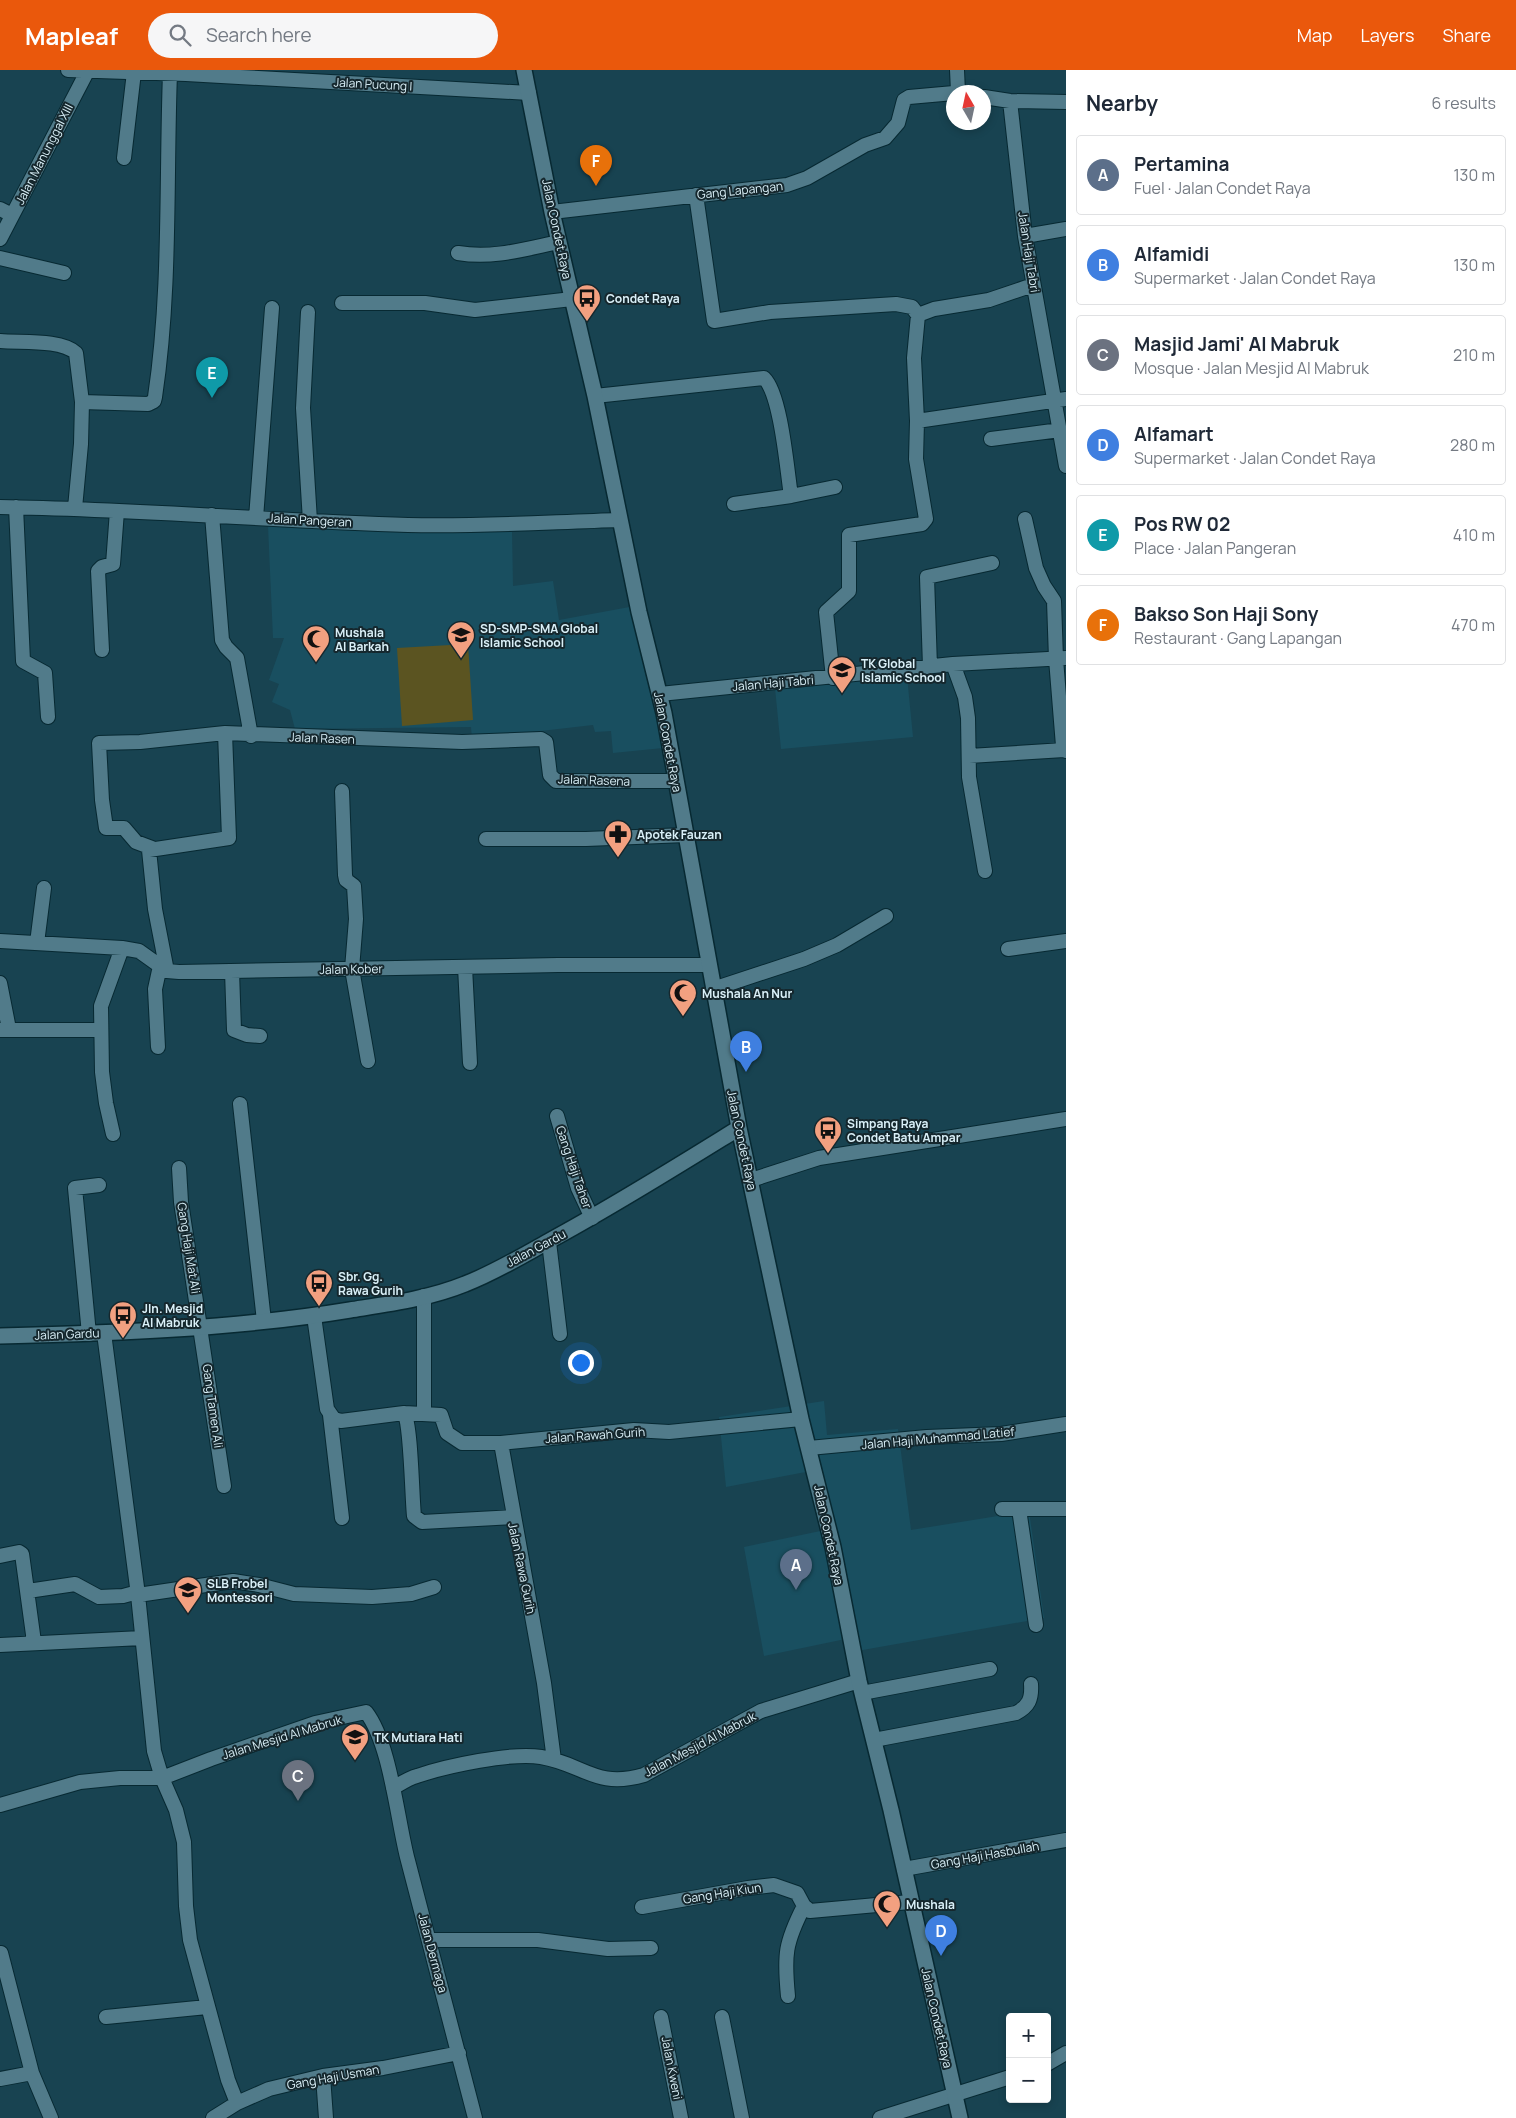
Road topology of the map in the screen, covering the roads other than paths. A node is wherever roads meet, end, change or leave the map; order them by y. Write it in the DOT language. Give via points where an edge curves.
graph roads {
  1 [pos="68,70"];
  2 [pos="88,70"];
  3 [pos="524,70"];
  4 [pos="957,70"];
  5 [pos="134,72"];
  6 [pos="170,73"];
  7 [pos="280,75"];
  8 [pos="958,85"];
  9 [pos="529,93"];
  10 [pos="946,94"];
  11 [pos="991,98"];
  12 [pos="1010,101"];
  13 [pos="1066,102"];
  14 [pos="124,158"];
  15 [pos="696,195"];
  16 [pos="6,212"];
  17 [pos="552,212"];
  18 [pos="1066,229"];
  19 [pos="1,236"];
  20 [pos="1025,236"];
  21 [pos="559,242"];
  22 [pos="458,253"];
  23 [pos="0,258"];
  24 [pos="64,273"];
  25 [pos="1034,285"];
  26 [pos="572,299"];
  27 [pos="342,303"];
  28 [pos="272,308"];
  29 [pos="308,312"];
  30 [pos="918,315"];
  31 [pos="0,341"];
  32 [pos="595,396"];
  33 [pos="1061,400"];
  34 [pos="82,402"];
  35 [pos="917,421"];
  36 [pos="1060,430"];
  37 [pos="991,439"];
  38 [pos="1066,466"];
  39 [pos="835,487"];
  40 [pos="791,496"];
  41 [pos="734,504"];
  42 [pos="0,507"];
  43 [pos="16,507"];
  44 [pos="74,508"];
  45 [pos="116,511"];
  46 [pos="212,515"];
  47 [pos="256,518"];
  48 [pos="1025,518"];
  49 [pos="620,520"];
  50 [pos="310,521"];
  51 [pos="992,563"];
  52 [pos="1060,600"];
  53 [pos="102,650"];
  54 [pos="1061,658"];
  55 [pos="953,664"];
  56 [pos="930,667"];
  57 [pos="833,678"];
  58 [pos="660,694"];
  59 [pos="48,718"];
  60 [pos="225,734"];
  61 [pos="251,736"];
  62 [pos="545,741"];
  63 [pos="1065,751"];
  64 [pos="969,756"];
  65 [pos="676,781"];
  66 [pos="342,792"];
  67 [pos="686,835"];
  68 [pos="486,839"];
  69 [pos="152,848"];
  70 [pos="985,871"];
  71 [pos="44,888"];
  72 [pos="886,916"];
  73 [pos="0,941"];
  74 [pos="1066,941"];
  75 [pos="37,943"];
  76 [pos="122,948"];
  77 [pos="1008,949"];
  78 [pos="709,966"];
  79 [pos="465,967"];
  80 [pos="163,969"];
  81 [pos="352,969"];
  82 [pos="232,971"];
  83 [pos="0,983"];
  84 [pos="713,989"];
  85 [pos="4,1029"];
  86 [pos="101,1030"];
  87 [pos="260,1036"];
  88 [pos="158,1047"];
  89 [pos="368,1061"];
  90 [pos="470,1063"];
  91 [pos="240,1104"];
  92 [pos="557,1116"];
  93 [pos="1066,1119"];
  94 [pos="739,1128"];
  95 [pos="113,1134"];
  96 [pos="179,1168"];
  97 [pos="751,1180"];
  98 [pos="98,1185"];
  99 [pos="592,1218"];
  100 [pos="549,1242"];
  101 [pos="424,1296"];
  102 [pos="314,1316"];
  103 [pos="264,1321"];
  104 [pos="201,1326"];
  105 [pos="96,1333"];
  106 [pos="560,1334"];
  107 [pos="0,1336"];
  108 [pos="404,1413"];
  109 [pos="424,1413"];
  110 [pos="330,1415"];
  111 [pos="801,1419"];
  112 [pos="1066,1424"];
  113 [pos="501,1443"];
  114 [pos="809,1448"];
  115 [pos="224,1486"];
  116 [pos="1066,1508"];
  117 [pos="1002,1509"];
  118 [pos="1019,1509"];
  119 [pos="513,1517"];
  120 [pos="342,1518"];
  121 [pos="0,1556"];
  122 [pos="434,1586"];
  123 [pos="28,1591"];
  124 [pos="138,1594"];
  125 [pos="1036,1625"];
  126 [pos="142,1638"];
  127 [pos="34,1642"];
  128 [pos="0,1645"];
  129 [pos="990,1669"];
  130 [pos="1031,1684"];
  131 [pos="860,1687"];
  132 [pos="874,1740"];
  133 [pos="554,1760"];
  134 [pos="162,1778"];
  135 [pos="393,1788"];
  136 [pos="0,1805"];
  137 [pos="1066,1840"];
  138 [pos="904,1870"];
  139 [pos="910,1902"];
  140 [pos="804,1906"];
  141 [pos="642,1907"];
  142 [pos="430,1940"];
  143 [pos="651,1948"];
  144 [pos="3,1952"];
  145 [pos="788,1996"];
  146 [pos="207,2007"];
  147 [pos="106,2017"];
  148 [pos="661,2017"];
  149 [pos="722,2017"];
  150 [pos="1066,2052"];
  151 [pos="459,2053"];
  152 [pos="1051,2061"];
  153 [pos="32,2073"];
  154 [pos="323,2076"];
  155 [pos="1006,2078"];
  156 [pos="0,2079"];
  157 [pos="955,2095"];
  158 [pos="237,2103"];
  159 [pos="51,2118"];
  160 [pos="213,2118"];
  161 [pos="326,2118"];
  162 [pos="475,2118"];
  163 [pos="681,2118"];
  164 [pos="742,2118"];
  165 [pos="880,2118"];
  166 [pos="960,2118"];
  1 -- 2 [label="street, Jalan Pucung I"];
  2 -- 5 [label="street, Jalan Pucung I"];
  2 -- 16 [label="street, Jalan Manunggal XIII"];
  3 -- 9 [label="street, Jalan Condet Raya"];
  4 -- 8 [label="street"];
  5 -- 6 [label="street, Jalan Pucung I"];
  5 -- 14 [label="street"];
  6 -- 7 [label="street, Jalan Pucung I"];
  6 -- 34 [label="street" via="166,277 154,401 148,404"];
  7 -- 9 [label="street, Jalan Pucung I"];
  9 -- 17 [label="street, Jalan Condet Raya"];
  10 -- 15 [label="street, Gang Lapangan" via="904,100 898,123 885,138 865,145 807,178 787,185"];
  11 -- 12 [label="street"];
  12 -- 13 [label="street"];
  12 -- 20 [label="street, Jalan Haji Tabri"];
  15 -- 17 [label="street, Gang Lapangan"];
  15 -- 30 [label="street" via="714,321 770,312 896,304 912,307"];
  16 -- 19 [label="street, Jalan Manunggal XIII"];
  17 -- 21 [label="street, Jalan Condet Raya"];
  18 -- 20 [label="street"];
  20 -- 25 [label="street, Jalan Haji Tabri"];
  21 -- 22 [label="street" via="501,255"];
  21 -- 26 [label="street, Jalan Condet Raya"];
  23 -- 24 [label="street"];
  25 -- 30 [label="street" via="989,300 934,309"];
  25 -- 33 [label="street, Jalan Haji Tabri"];
  26 -- 27 [label="street" via="474,310 425,303"];
  26 -- 32 [label="street, Jalan Condet Raya"];
  28 -- 47 [label="street"];
  29 -- 50 [label="street" via="304,408"];
  30 -- 35 [label="street" via="914,358"];
  31 -- 34 [label="street" via="60,345 71,349 76,353"];
  32 -- 40 [label="street" via="764,378 770,383 778,410"];
  32 -- 49 [label="street, Jalan Condet Raya"];
  33 -- 35 [label="street"];
  33 -- 36 [label="street, Jalan Haji Tabri"];
  34 -- 44 [label="street"];
  35 -- 57 [label="street" via="916,459 926,519 922,524 849,535 850,590 826,612"];
  36 -- 37 [label="street"];
  36 -- 38 [label="street, Jalan Haji Tabri"];
  39 -- 40 [label="street"];
  40 -- 41 [label="street"];
  42 -- 43 [label="street, Jalan Pangeran"];
  43 -- 44 [label="street, Jalan Pangeran"];
  43 -- 59 [label="street" via="23,661 45,673"];
  44 -- 45 [label="street, Jalan Pangeran"];
  45 -- 46 [label="street, Jalan Pangeran"];
  45 -- 53 [label="street" via="114,564 98,570"];
  46 -- 47 [label="street, Jalan Pangeran"];
  46 -- 61 [label="street" via="222,640 237,658"];
  47 -- 50 [label="street, Jalan Pangeran"];
  48 -- 52 [label="street" via="1036,568 1044,586"];
  49 -- 50 [label="street, Jalan Pangeran" via="505,525"];
  49 -- 58 [label="street, Jalan Condet Raya"];
  51 -- 56 [label="street" via="927,576"];
  52 -- 54 [label="street"];
  54 -- 55 [label="street, Jalan Haji Tabri"];
  54 -- 63 [label="street"];
  55 -- 56 [label="street, Jalan Haji Tabri"];
  55 -- 64 [label="street" via="965,697"];
  56 -- 57 [label="street, Jalan Haji Tabri"];
  57 -- 58 [label="street, Jalan Haji Tabri"];
  58 -- 65 [label="street, Jalan Condet Raya"];
  60 -- 61 [label="street, Jalan Rasen"];
  60 -- 69 [label="street" via="229,838"];
  60 -- 69 [label="street, Jalan Rasen" via="100,743 106,828 124,828 136,842"];
  61 -- 62 [label="street, Jalan Rasen"];
  62 -- 65 [label="street, Jalan Rasena" via="550,775 556,781"];
  63 -- 64 [label="street"];
  64 -- 70 [label="street" via="969,777"];
  65 -- 67 [label="street, Jalan Condet Raya"];
  66 -- 81 [label="street" via="345,875 356,892"];
  67 -- 68 [label="street"];
  67 -- 78 [label="street, Jalan Condet Raya"];
  69 -- 80 [label="street" via="149,858"];
  71 -- 75 [label="street"];
  72 -- 84 [label="street" via="837,945 804,959"];
  73 -- 75 [label="street"];
  74 -- 77 [label="street"];
  75 -- 76 [label="street"];
  76 -- 80 [label="street" via="139,951"];
  76 -- 86 [label="street" via="101,1006"];
  78 -- 79 [label="street, Jalan Kober"];
  78 -- 84 [label="street, Jalan Condet Raya"];
  79 -- 81 [label="street, Jalan Kober"];
  79 -- 90 [label="street"];
  80 -- 82 [label="street, Jalan Kober"];
  80 -- 88 [label="street" via="155,989"];
  81 -- 82 [label="street, Jalan Kober"];
  81 -- 89 [label="street"];
  82 -- 87 [label="street" via="234,1030"];
  83 -- 85 [label="street"];
  84 -- 94 [label="street, Jalan Condet Raya"];
  85 -- 86 [label="street"];
  86 -- 95 [label="street" via="106,1103"];
  91 -- 103 [label="street"];
  92 -- 99 [label="street, Gang Haji Taher" via="578,1188"];
  93 -- 97 [label="street" via="819,1158"];
  94 -- 97 [label="street, Jalan Condet Raya"];
  94 -- 99 [label="street, Jalan Gardu"];
  96 -- 104 [label="street, Gang Haji Mat Ali" via="181,1202"];
  97 -- 111 [label="street, Jalan Condet Raya"];
  98 -- 105 [label="street" via="75,1188"];
  99 -- 100 [label="street, Jalan Gardu"];
  100 -- 101 [label="street, Jalan Gardu" via="465,1284"];
  100 -- 106 [label="street"];
  101 -- 102 [label="street, Jalan Gardu"];
  101 -- 109 [label="street"];
  102 -- 103 [label="street, Jalan Gardu"];
  102 -- 110 [label="street" via="320,1373"];
  103 -- 104 [label="street, Jalan Gardu"];
  104 -- 105 [label="street, Jalan Gardu"];
  104 -- 115 [label="street, Gang Tamen Ali"];
  105 -- 107 [label="street, Jalan Gardu"];
  105 -- 124 [label="street"];
  108 -- 109 [label="street, Jalan Rawah Gurih"];
  108 -- 110 [label="street" via="341,1421"];
  108 -- 119 [label="street, Jalan Rawa Gurih" via="409,1424 414,1516 417,1520"];
  109 -- 113 [label="street, Jalan Rawah Gurih" via="441,1415 447,1434 462,1444"];
  110 -- 120 [label="street"];
  111 -- 113 [label="street, Jalan Rawah Gurih"];
  111 -- 114 [label="street, Jalan Condet Raya"];
  112 -- 114 [label="street, Jalan Haji Muhammad Latief" via="1001,1434"];
  113 -- 119 [label="street"];
  114 -- 131 [label="street, Jalan Condet Raya" via="833,1547"];
  116 -- 118 [label="street"];
  117 -- 118 [label="street"];
  118 -- 125 [label="street"];
  119 -- 133 [label="street, Jalan Rawa Gurih" via="544,1683"];
  121 -- 123 [label="street" via="21,1552"];
  122 -- 124 [label="street" via="411,1594 372,1597 294,1594 233,1582"];
  123 -- 124 [label="street" via="75,1584 99,1597"];
  123 -- 127 [label="street"];
  124 -- 126 [label="street"];
  126 -- 127 [label="street"];
  126 -- 134 [label="street" via="154,1751"];
  127 -- 128 [label="street"];
  129 -- 131 [label="street, Jalan Mesjid Al Mabruk"];
  130 -- 132 [label="street" via="1030,1702 1016,1713"];
  131 -- 132 [label="street, Jalan Condet Raya"];
  131 -- 133 [label="street, Jalan Mesjid Al Mabruk" via="762,1711 644,1775 627,1780 612,1781"];
  132 -- 138 [label="street, Jalan Condet Raya"];
  133 -- 135 [label="street, Jalan Mesjid Al Mabruk" via="540,1756 515,1756 416,1776"];
  134 -- 135 [label="street, Jalan Mesjid Al Mabruk" via="315,1724 366,1712 375,1723"];
  134 -- 136 [label="street" via="80,1782"];
  134 -- 146 [label="street" via="176,1810 184,1842 190,1940"];
  135 -- 142 [label="street, Jalan Dermaga"];
  137 -- 138 [label="street, Gang Haji Hasbullah"];
  138 -- 139 [label="street, Jalan Condet Raya"];
  139 -- 140 [label="street" via="822,1911 810,1911"];
  139 -- 157 [label="street, Jalan Condet Raya"];
  140 -- 141 [label="street, Gang Haji Kiun" via="798,1892 774,1885"];
  140 -- 145 [label="street" via="787,1947"];
  142 -- 143 [label="street" via="538,1940 608,1948"];
  142 -- 151 [label="street, Jalan Dermaga"];
  144 -- 153 [label="street"];
  146 -- 147 [label="street"];
  146 -- 158 [label="street"];
  148 -- 163 [label="street, Jalan Kweni"];
  149 -- 164 [label="street"];
  150 -- 152 [label="street"];
  151 -- 154 [label="street, Gang Haji Usman"];
  151 -- 162 [label="street, Jalan Dermaga"];
  153 -- 156 [label="street"];
  153 -- 159 [label="street"];
  154 -- 158 [label="street, Gang Haji Usman" via="269,2089"];
  154 -- 161 [label="street"];
  155 -- 157 [label="street"];
  157 -- 165 [label="street"];
  157 -- 166 [label="street, Jalan Condet Raya"];
  158 -- 160 [label="street, Gang Haji Usman"];
}
